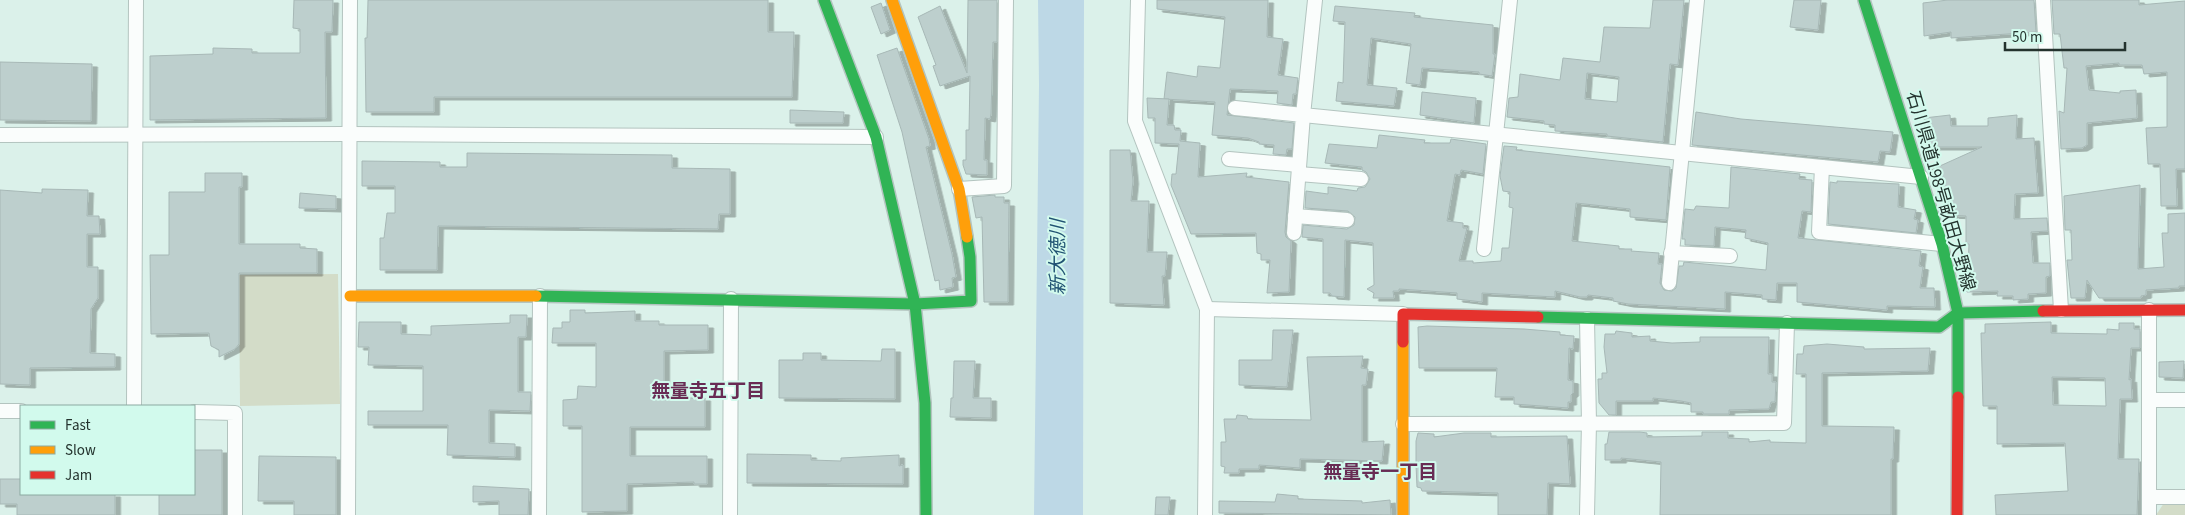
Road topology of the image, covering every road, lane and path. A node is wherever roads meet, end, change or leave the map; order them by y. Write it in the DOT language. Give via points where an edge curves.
graph roads {
  1 [pos="136,0"];
  2 [pos="350,0"];
  3 [pos="824,0"];
  4 [pos="892,0"];
  5 [pos="1006,0"];
  6 [pos="1138,0"];
  7 [pos="1316,0"];
  8 [pos="1510,0"];
  9 [pos="1696,0"];
  10 [pos="1864,0"];
  11 [pos="2043,0"];
  12 [pos="1236,108"];
  13 [pos="1303,115"];
  14 [pos="136,134"];
  15 [pos="349,134"];
  16 [pos="1496,134"];
  17 [pos="0,136"];
  18 [pos="876,137"];
  19 [pos="1682,152"];
  20 [pos="1229,159"];
  21 [pos="1822,167"];
  22 [pos="1299,169"];
  23 [pos="1921,177"];
  24 [pos="1361,179"];
  25 [pos="958,189"];
  26 [pos="1296,216"];
  27 [pos="1347,220"];
  28 [pos="1294,233"];
  29 [pos="1942,244"];
  30 [pos="1484,249"];
  31 [pos="1672,253"];
  32 [pos="1730,256"];
  33 [pos="1669,283"];
  34 [pos="350,296"];
  35 [pos="540,296"];
  36 [pos="731,299"];
  37 [pos="914,304"];
  38 [pos="1207,309"];
  39 [pos="2061,310"];
  40 [pos="2149,310"];
  41 [pos="2185,310"];
  42 [pos="1958,313"];
  43 [pos="1403,314"];
  44 [pos="1587,319"];
  45 [pos="1787,323"];
  46 [pos="2149,400"];
  47 [pos="2185,400"];
  48 [pos="134,405"];
  49 [pos="0,410"];
  50 [pos="20,411"];
  51 [pos="195,412"];
  52 [pos="1589,423"];
  53 [pos="1403,424"];
  54 [pos="2149,497"];
  55 [pos="2185,497"];
  56 [pos="235,515"];
  57 [pos="348,515"];
  58 [pos="539,515"];
  59 [pos="730,515"];
  60 [pos="926,515"];
  61 [pos="1205,515"];
  62 [pos="1403,515"];
  63 [pos="1587,515"];
  64 [pos="1958,515"];
  65 [pos="2149,515"];
  1 -- 14 [label="street"];
  2 -- 15 [label="street"];
  3 -- 18 [label="street"];
  4 -- 25 [label="street"];
  5 -- 25 [label="street" via="1004,186"];
  6 -- 38 [label="street" via="1135,121"];
  7 -- 13 [label="street"];
  8 -- 16 [label="street"];
  9 -- 19 [label="street"];
  10 -- 23 [label="street, 石川県道198号畝田大野線"];
  11 -- 39 [label="street"];
  12 -- 13 [label="street"];
  13 -- 16 [label="street"];
  13 -- 22 [label="street"];
  14 -- 15 [label="street"];
  14 -- 17 [label="street"];
  14 -- 48 [label="street"];
  15 -- 18 [label="street"];
  15 -- 34 [label="street"];
  16 -- 19 [label="street"];
  16 -- 30 [label="street"];
  18 -- 37 [label="street"];
  19 -- 21 [label="street"];
  19 -- 31 [label="street"];
  20 -- 22 [label="street"];
  21 -- 23 [label="street"];
  21 -- 29 [label="street" via="1819,232"];
  22 -- 24 [label="street"];
  22 -- 26 [label="street"];
  23 -- 29 [label="street, 石川県道198号畝田大野線"];
  25 -- 37 [label="street" via="970,257 971,300"];
  26 -- 27 [label="street"];
  26 -- 28 [label="street"];
  29 -- 42 [label="street, 石川県道198号畝田大野線"];
  31 -- 32 [label="street"];
  31 -- 33 [label="street"];
  34 -- 35 [label="street"];
  34 -- 57 [label="street"];
  35 -- 36 [label="street"];
  35 -- 58 [label="street"];
  36 -- 37 [label="street"];
  36 -- 59 [label="street"];
  37 -- 60 [label="street" via="925,403"];
  38 -- 43 [label="street"];
  38 -- 61 [label="street"];
  39 -- 40 [label="street"];
  39 -- 42 [label="street"];
  40 -- 41 [label="street"];
  40 -- 46 [label="street"];
  42 -- 45 [label="street" via="1939,327"];
  42 -- 64 [label="street, 石川県道198号畝田大野線"];
  43 -- 44 [label="street"];
  43 -- 53 [label="street"];
  44 -- 45 [label="street"];
  44 -- 52 [label="street"];
  45 -- 52 [label="street" via="1784,423"];
  46 -- 47 [label="street"];
  46 -- 54 [label="street"];
  49 -- 50 [label="street"];
  51 -- 56 [label="street" via="235,413"];
  52 -- 53 [label="street"];
  52 -- 63 [label="street"];
  53 -- 62 [label="street"];
  54 -- 55 [label="street"];
  54 -- 65 [label="street"];
}
